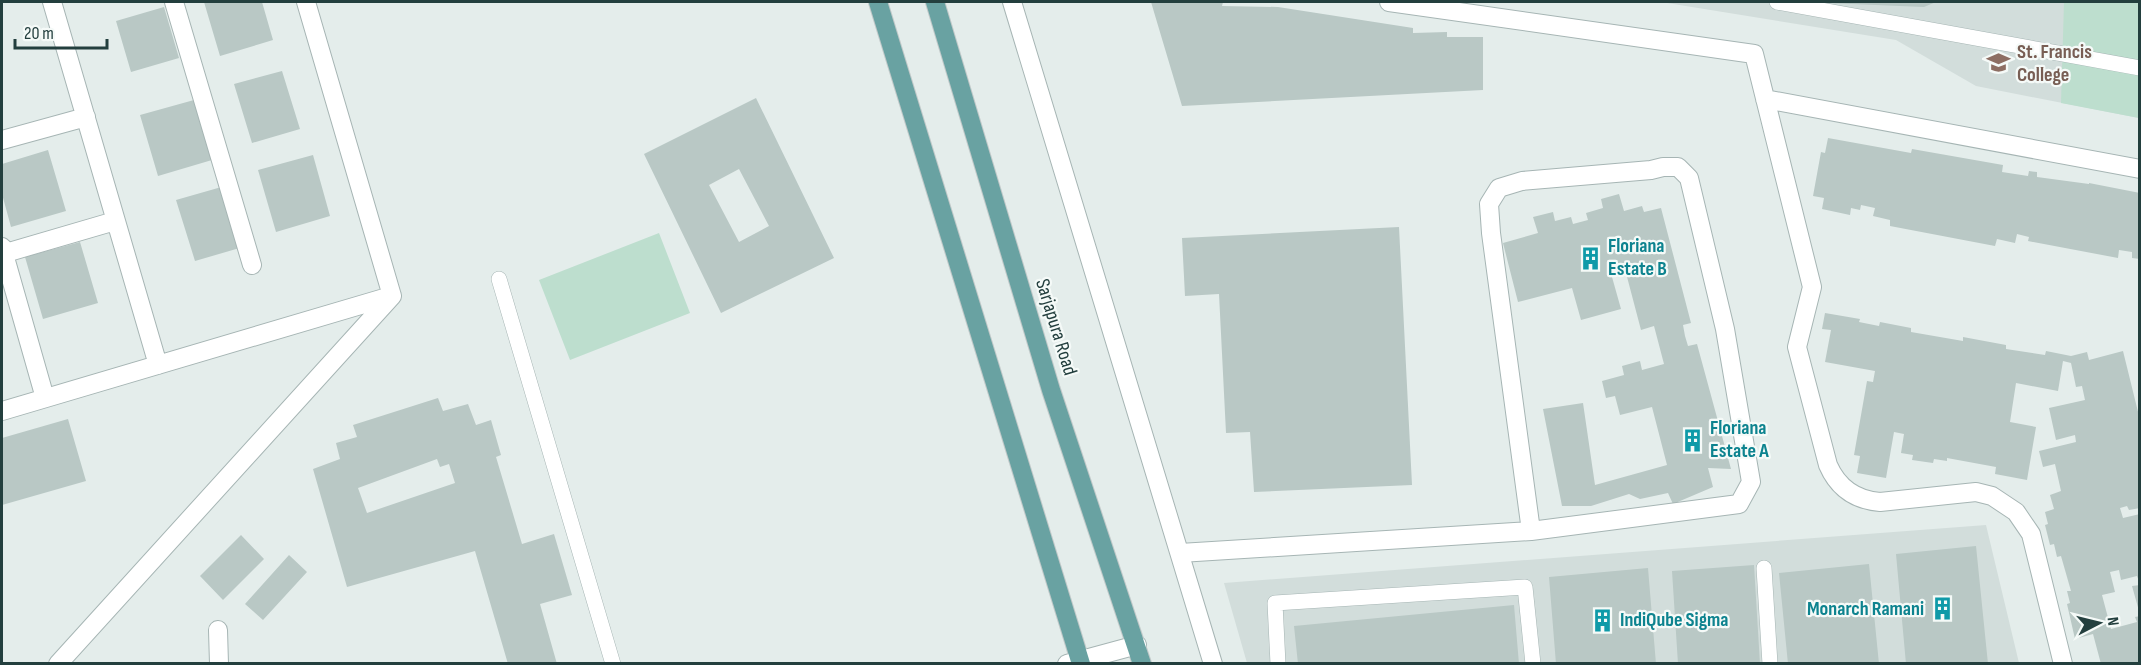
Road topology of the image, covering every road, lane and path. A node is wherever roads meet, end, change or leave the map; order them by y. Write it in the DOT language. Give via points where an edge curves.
graph roads {
  1 [pos="52,2"];
  2 [pos="174,2"];
  3 [pos="306,2"];
  4 [pos="878,2"];
  5 [pos="935,2"];
  6 [pos="1012,2"];
  7 [pos="1389,2"];
  8 [pos="1777,2"];
  9 [pos="2139,68"];
  10 [pos="1765,99"];
  11 [pos="86,117"];
  12 [pos="2,140"];
  13 [pos="2139,169"];
  14 [pos="115,221"];
  15 [pos="2,252"];
  16 [pos="252,265"];
  17 [pos="499,279"];
  18 [pos="392,296"];
  19 [pos="158,366"];
  20 [pos="45,398"];
  21 [pos="2,411"];
  22 [pos="1531,531"];
  23 [pos="1180,553"];
  24 [pos="1764,568"];
  25 [pos="218,630"];
  26 [pos="1137,645"];
  27 [pos="1076,662"];
  28 [pos="58,663"];
  29 [pos="219,663"];
  30 [pos="614,663"];
  31 [pos="1142,663"];
  32 [pos="1213,663"];
  33 [pos="1278,663"];
  34 [pos="1533,663"];
  35 [pos="1770,663"];
  36 [pos="2063,663"];
  1 -- 11 [label="street"];
  2 -- 16 [label="street"];
  3 -- 18 [label="street"];
  4 -- 27 [label="main road"];
  5 -- 26 [label="main road, Sarjapura Road" via="1051,390"];
  6 -- 23 [label="street"];
  7 -- 10 [label="street" via="1754,54"];
  8 -- 9 [label="lane"];
  10 -- 13 [label="street"];
  10 -- 36 [label="street" via="1812,287 1797,347 1833,475 1847,492 1869,501 1976,492 1992,496 2016,512 2031,534"];
  11 -- 12 [label="street"];
  11 -- 14 [label="street"];
  14 -- 15 [label="street"];
  14 -- 19 [label="street"];
  15 -- 20 [label="street"];
  17 -- 30 [label="lane"];
  18 -- 19 [label="street"];
  18 -- 28 [label="street"];
  19 -- 20 [label="street"];
  20 -- 21 [label="street"];
  22 -- 22 [label="street" via="1739,504 1751,482 1725,329 1689,178 1678,167 1522,181 1499,188 1489,204"];
  22 -- 23 [label="street"];
  23 -- 32 [label="street"];
  24 -- 35 [label="lane"];
  25 -- 29 [label="street"];
  26 -- 27 [label="street"];
  26 -- 31 [label="main road, Sarjapura Road"];
  33 -- 34 [label="lane" via="1275,603 1525,587"];
}
